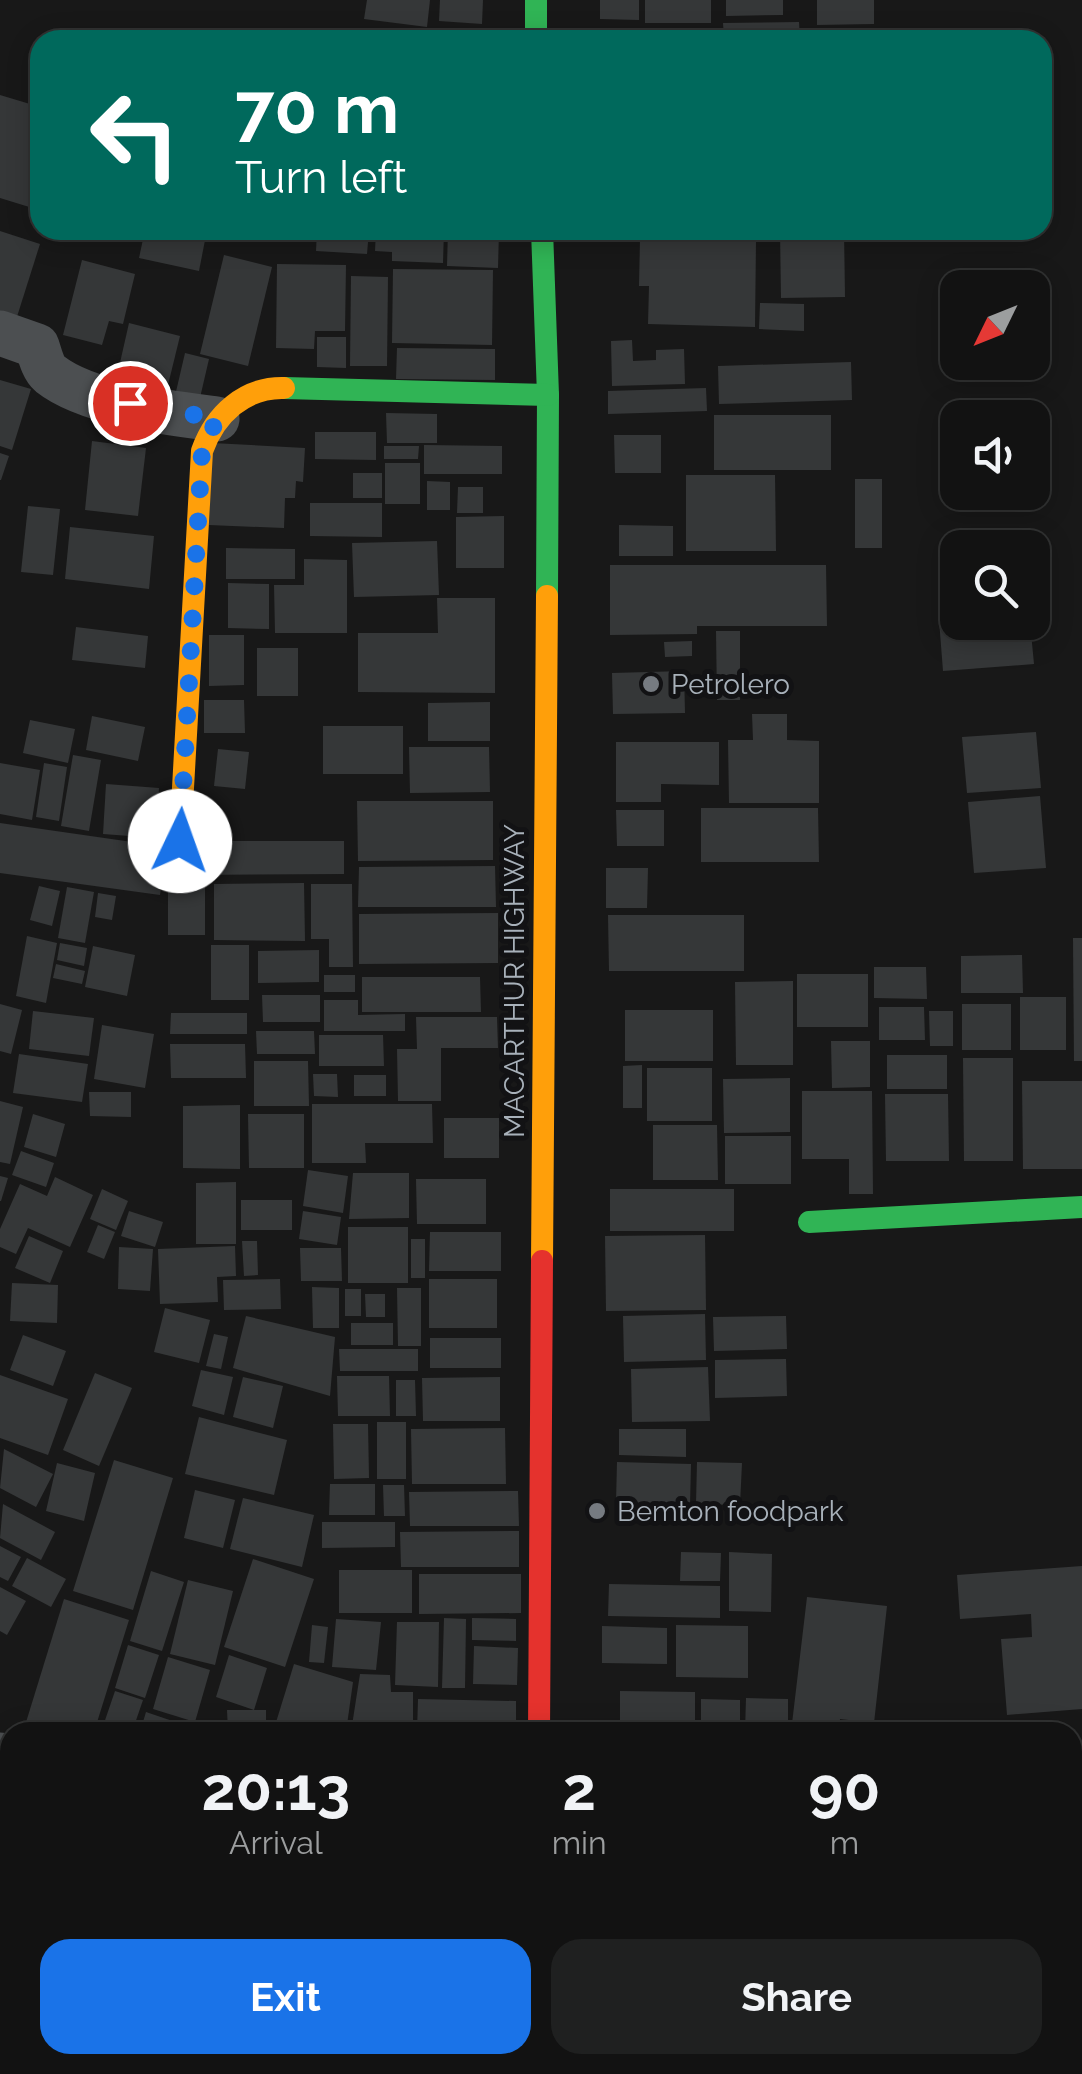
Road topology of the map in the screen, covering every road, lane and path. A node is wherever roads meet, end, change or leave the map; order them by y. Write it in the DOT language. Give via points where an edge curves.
graph roads {
  1 [pos="536,0"];
  2 [pos="536,30"];
  3 [pos="542,240"];
  4 [pos="0,333"];
  5 [pos="548,396"];
  6 [pos="217,419"];
  7 [pos="180,841"];
  8 [pos="1082,1207"];
  9 [pos="809,1222"];
  10 [pos="539,1722"];
  1 -- 2 [label="main road"];
  3 -- 5 [label="main road, MACARTHUR HIGHWAY"];
  4 -- 6 [label="street" via="37,346 47,372 73,387 158,412"];
  5 -- 6 [label="main road" via="261,387"];
  5 -- 10 [label="main road, MACARTHUR HIGHWAY"];
  6 -- 7 [label="main road" via="202,451"];
  8 -- 9 [label="main road"];
}
